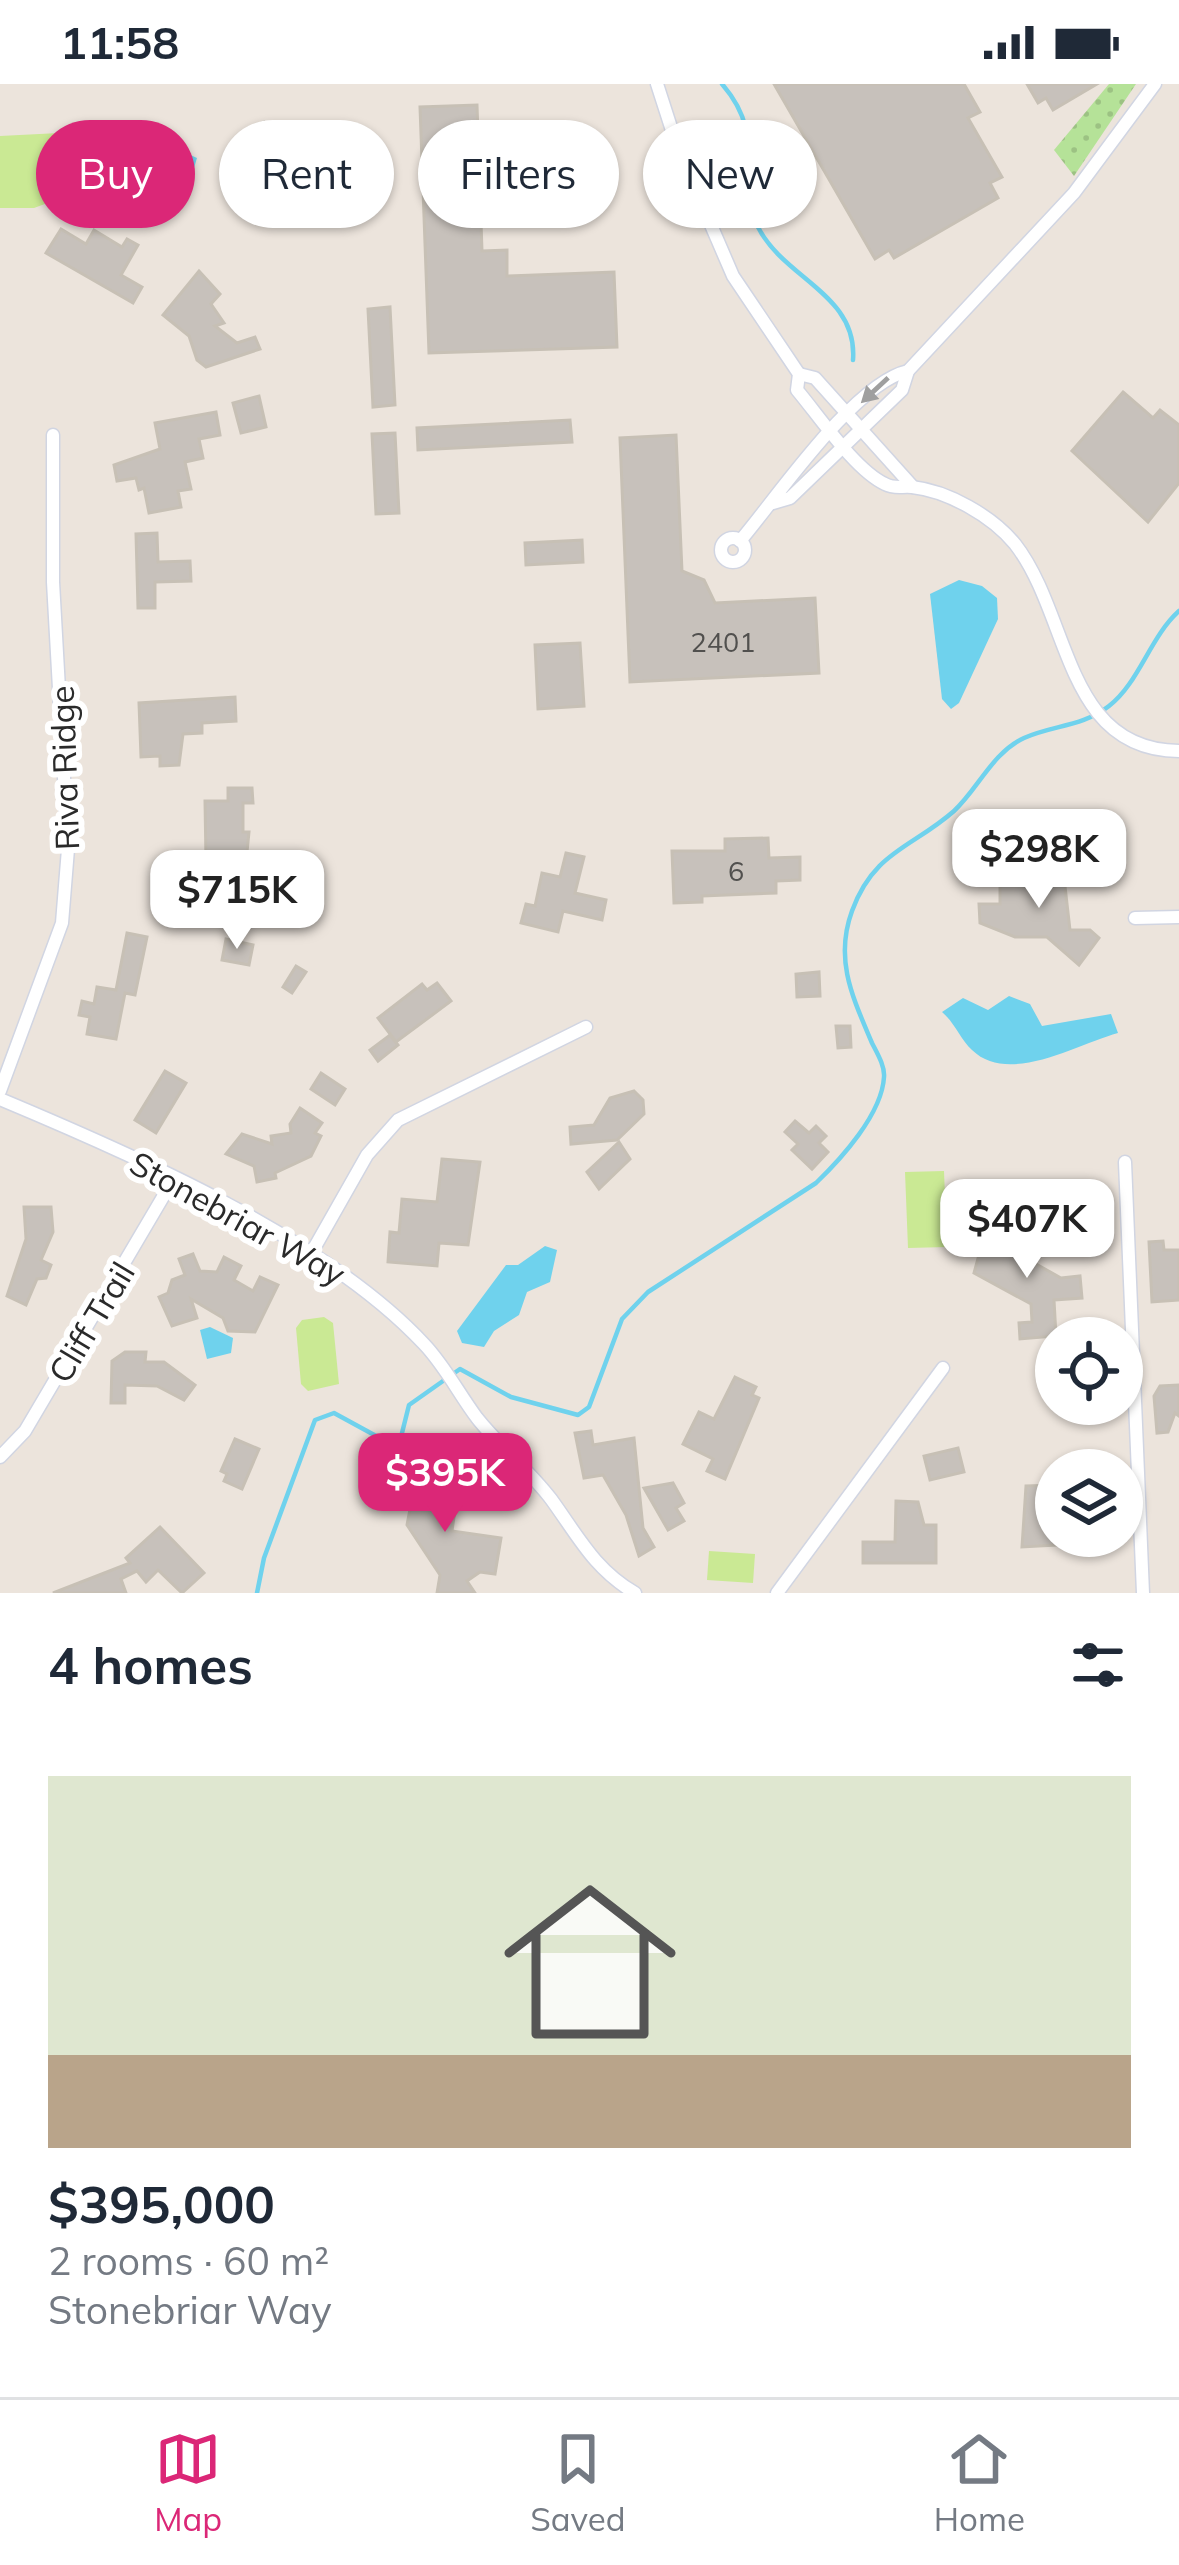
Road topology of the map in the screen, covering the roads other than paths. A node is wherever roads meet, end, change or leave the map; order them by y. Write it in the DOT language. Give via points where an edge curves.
graph roads {
  1 [pos="657,84"];
  2 [pos="1155,84"];
  3 [pos="908,371"];
  4 [pos="799,374"];
  5 [pos="845,417"];
  6 [pos="857,429"];
  7 [pos="832,432"];
  8 [pos="53,435"];
  9 [pos="842,445"];
  10 [pos="913,487"];
  11 [pos="773,503"];
  12 [pos="740,541"];
  13 [pos="1179,752"];
  14 [pos="1179,916"];
  15 [pos="1135,918"];
  16 [pos="586,1027"];
  17 [pos="0,1095"];
  18 [pos="1125,1162"];
  19 [pos="172,1180"];
  20 [pos="312,1252"];
  21 [pos="943,1368"];
  22 [pos="0,1457"];
  23 [pos="635,1593"];
  24 [pos="777,1593"];
  25 [pos="1143,1593"];
  1 -- 4 [label="street" via="733,276"];
  2 -- 3 [label="street" via="1074,193"];
  3 -- 5 [label="street, one-way" via="892,375"];
  3 -- 6 [label="street" via="902,390"];
  4 -- 5 [label="street" via="815,378"];
  4 -- 7 [label="street" via="797,390"];
  5 -- 6 [label="street"];
  5 -- 7 [label="street"];
  6 -- 9 [label="street"];
  6 -- 10 [label="street"];
  7 -- 9 [label="street"];
  7 -- 11 [label="street"];
  8 -- 17 [label="street, Riva Ridge" via="65,886 55,946"];
  9 -- 10 [label="street" via="881,483"];
  9 -- 11 [label="street" via="790,498"];
  10 -- 13 [label="street" via="994,523 1042,582 1081,688 1124,740 1145,751"];
  11 -- 12 [label="street"];
  14 -- 15 [label="street"];
  16 -- 20 [label="street" via="398,1120 367,1155"];
  17 -- 19 [label="street, Stonebriar Way"];
  18 -- 25 [label="street"];
  19 -- 20 [label="street, Stonebriar Way"];
  19 -- 22 [label="street, Cliff Trail" via="44,1401"];
  20 -- 23 [label="street, Stonebriar Way" via="434,1354 585,1552"];
  21 -- 24 [label="street"];
}
